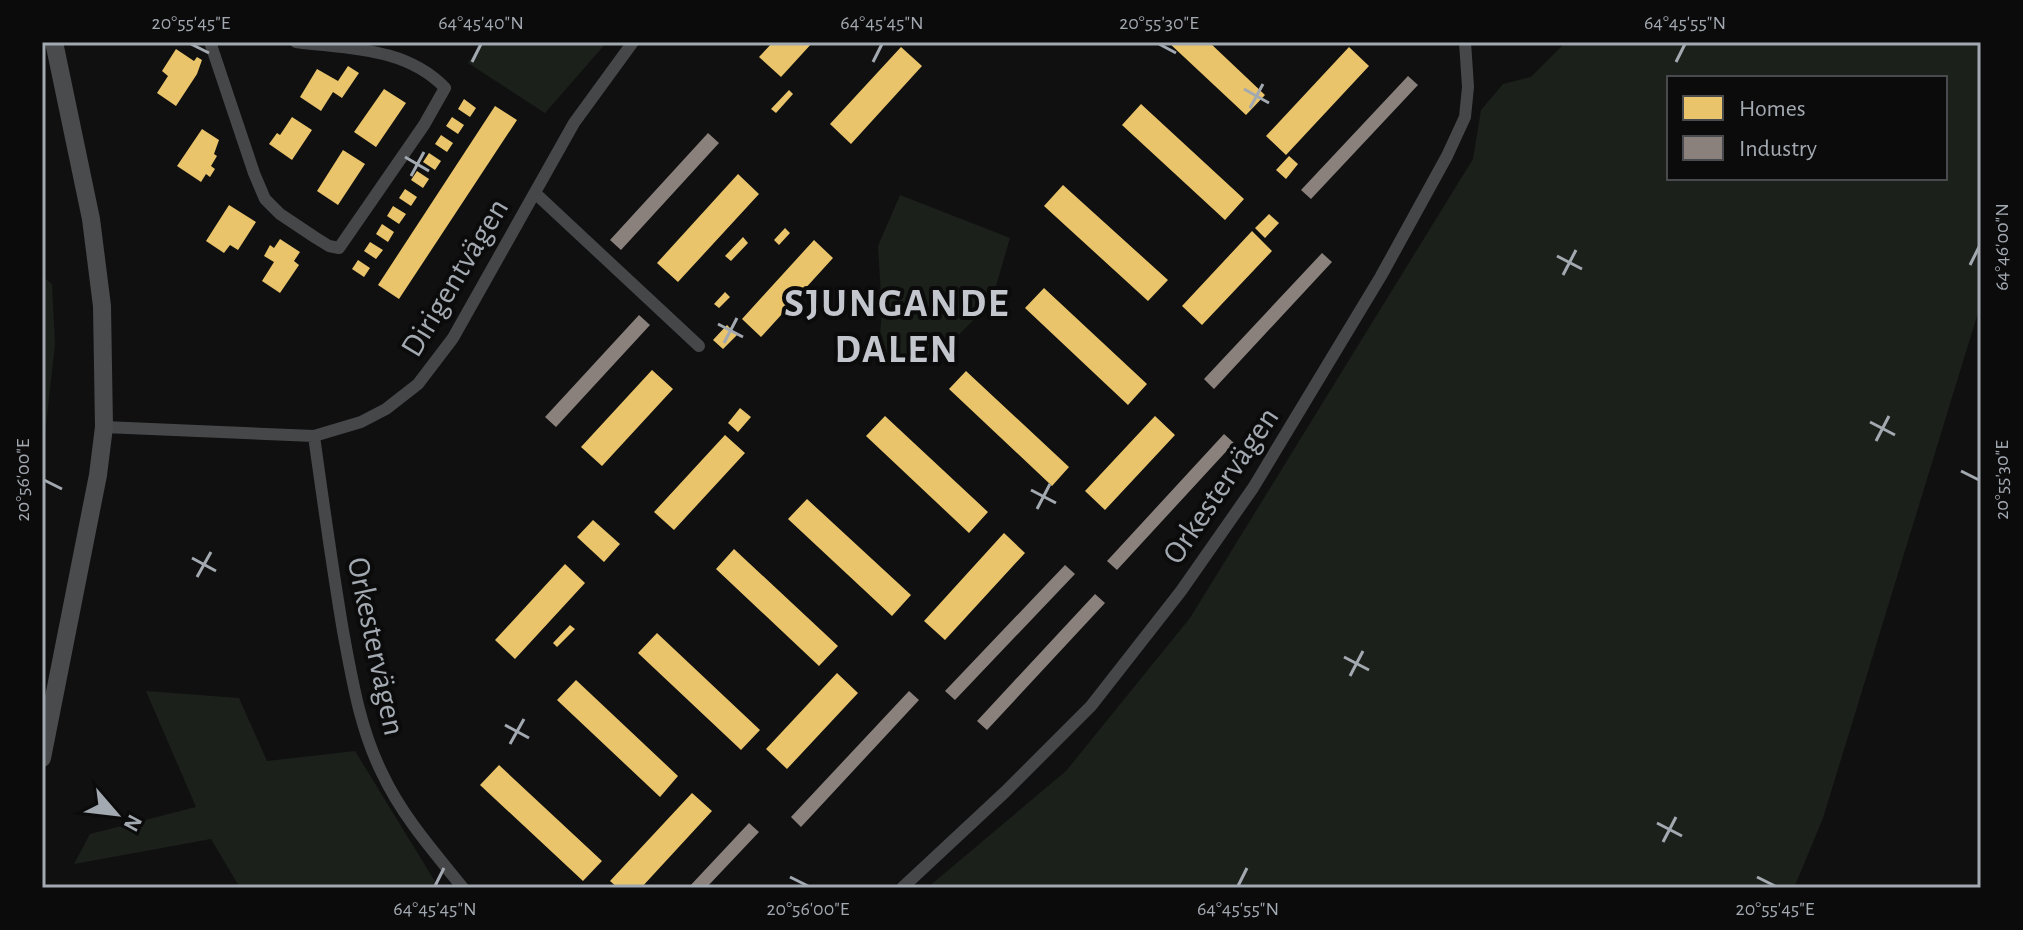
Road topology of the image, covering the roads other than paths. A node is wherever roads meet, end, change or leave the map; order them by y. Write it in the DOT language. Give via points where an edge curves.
graph roads {
  1 [pos="54,42"];
  2 [pos="210,42"];
  3 [pos="296,42"];
  4 [pos="633,42"];
  5 [pos="1465,42"];
  6 [pos="535,193"];
  7 [pos="699,346"];
  8 [pos="104,427"];
  9 [pos="314,436"];
  10 [pos="42,758"];
  11 [pos="463,888"];
  12 [pos="902,888"];
  1 -- 8 [label="main road" via="91,219 102,306"];
  2 -- 3 [label="street" via="265,199 316,238 339,248 445,88 398,57"];
  4 -- 6 [label="street, Dirigentvägen" via="574,123"];
  5 -- 12 [label="street, Orkestervägen" via="1465,117 1447,156 1389,264 1253,488 1091,706"];
  6 -- 7 [label="street"];
  6 -- 9 [label="street, Dirigentvägen" via="453,338 418,384 361,422"];
  8 -- 9 [label="street, Dirigentvägen"];
  8 -- 10 [label="main road"];
  9 -- 11 [label="street, Orkestervägen" via="363,723 382,773 415,829"];
}
